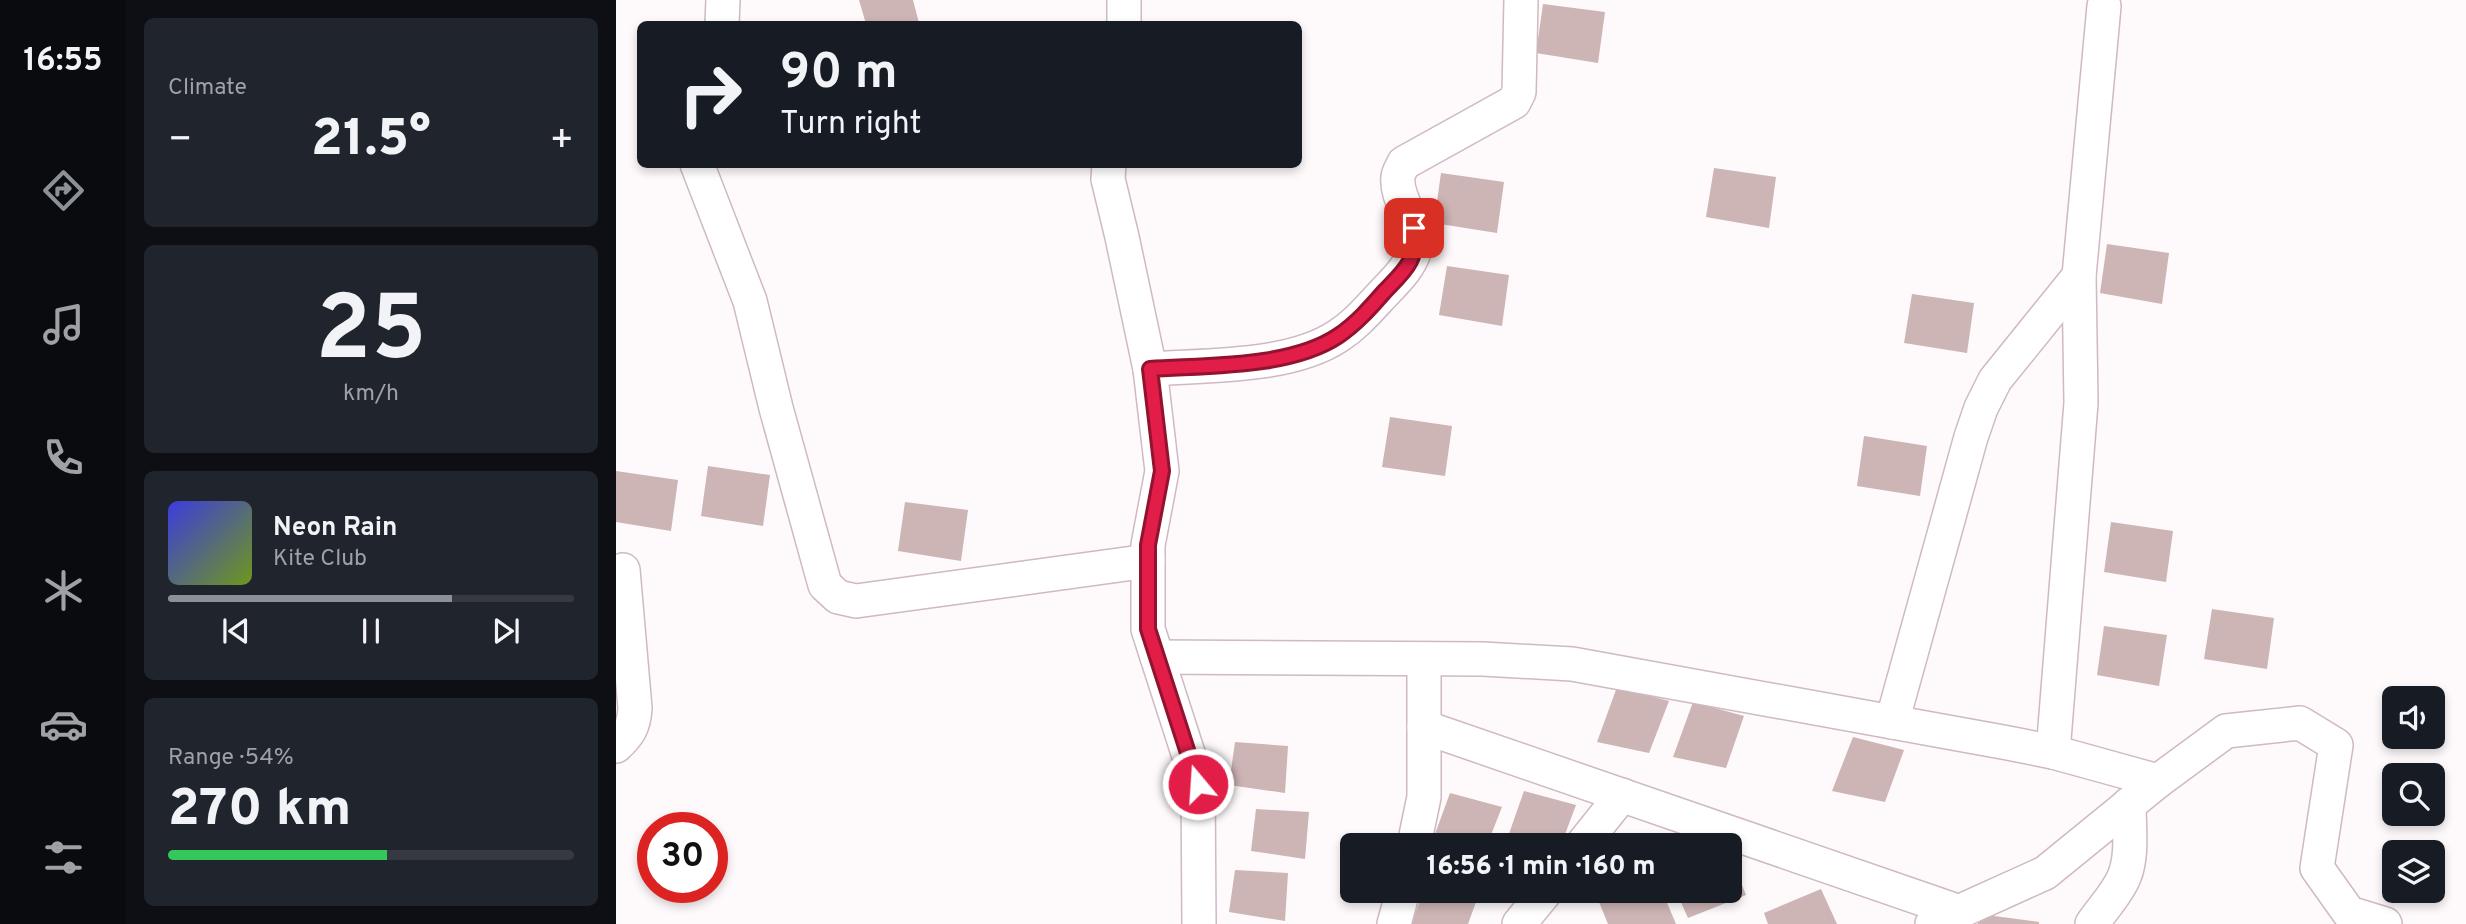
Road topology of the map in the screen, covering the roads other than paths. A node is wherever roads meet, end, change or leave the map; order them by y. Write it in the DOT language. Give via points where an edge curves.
graph roads {
  1 [pos="723,0"];
  2 [pos="1124,0"];
  3 [pos="1521,0"];
  4 [pos="2104,6"];
  5 [pos="722,21"];
  6 [pos="1124,21"];
  7 [pos="699,168"];
  8 [pos="1109,168"];
  9 [pos="2079,276"];
  10 [pos="1150,369"];
  11 [pos="1148,561"];
  12 [pos="622,570"];
  13 [pos="1157,657"];
  14 [pos="1424,659"];
  15 [pos="1892,722"];
  16 [pos="1424,727"];
  17 [pos="616,746"];
  18 [pos="2053,752"];
  19 [pos="2158,781"];
  20 [pos="1622,795"];
  21 [pos="2129,804"];
  22 [pos="1416,833"];
  23 [pos="1592,833"];
  24 [pos="1400,903"];
  25 [pos="1536,903"];
  26 [pos="1946,918"];
  27 [pos="2354,918"];
  28 [pos="1199,924"];
  29 [pos="1394,924"];
  30 [pos="1519,924"];
  31 [pos="2092,924"];
  32 [pos="2385,924"];
  1 -- 5 [label="street"];
  2 -- 6 [label="street"];
  3 -- 10 [label="street" via="1521,80 1514,102 1404,163 1399,185 1416,246 1410,264 1359,320 1311,350 1277,359"];
  4 -- 9 [label="street"];
  7 -- 11 [label="street" via="750,301 825,585 838,597 856,601"];
  8 -- 10 [label="street"];
  9 -- 15 [label="street" via="1995,380 1981,408"];
  9 -- 18 [label="street" via="2081,402"];
  10 -- 11 [label="street" via="1162,471"];
  11 -- 13 [label="street" via="1148,629"];
  12 -- 17 [label="street" via="635,708 634,723"];
  13 -- 14 [label="street"];
  13 -- 28 [label="street" via="1198,784"];
  14 -- 15 [label="street" via="1572,664"];
  14 -- 16 [label="street"];
  15 -- 18 [label="street"];
  16 -- 20 [label="street"];
  16 -- 22 [label="street" via="1424,797"];
  18 -- 19 [label="street"];
  19 -- 21 [label="street"];
  19 -- 27 [label="street" via="2225,731 2300,723 2336,745 2317,868"];
  20 -- 23 [label="street"];
  20 -- 26 [label="street"];
  21 -- 26 [label="street" via="2045,873"];
  21 -- 31 [label="street" via="2127,869"];
  24 -- 29 [label="street"];
  25 -- 30 [label="street"];
  27 -- 32 [label="street"];
}
